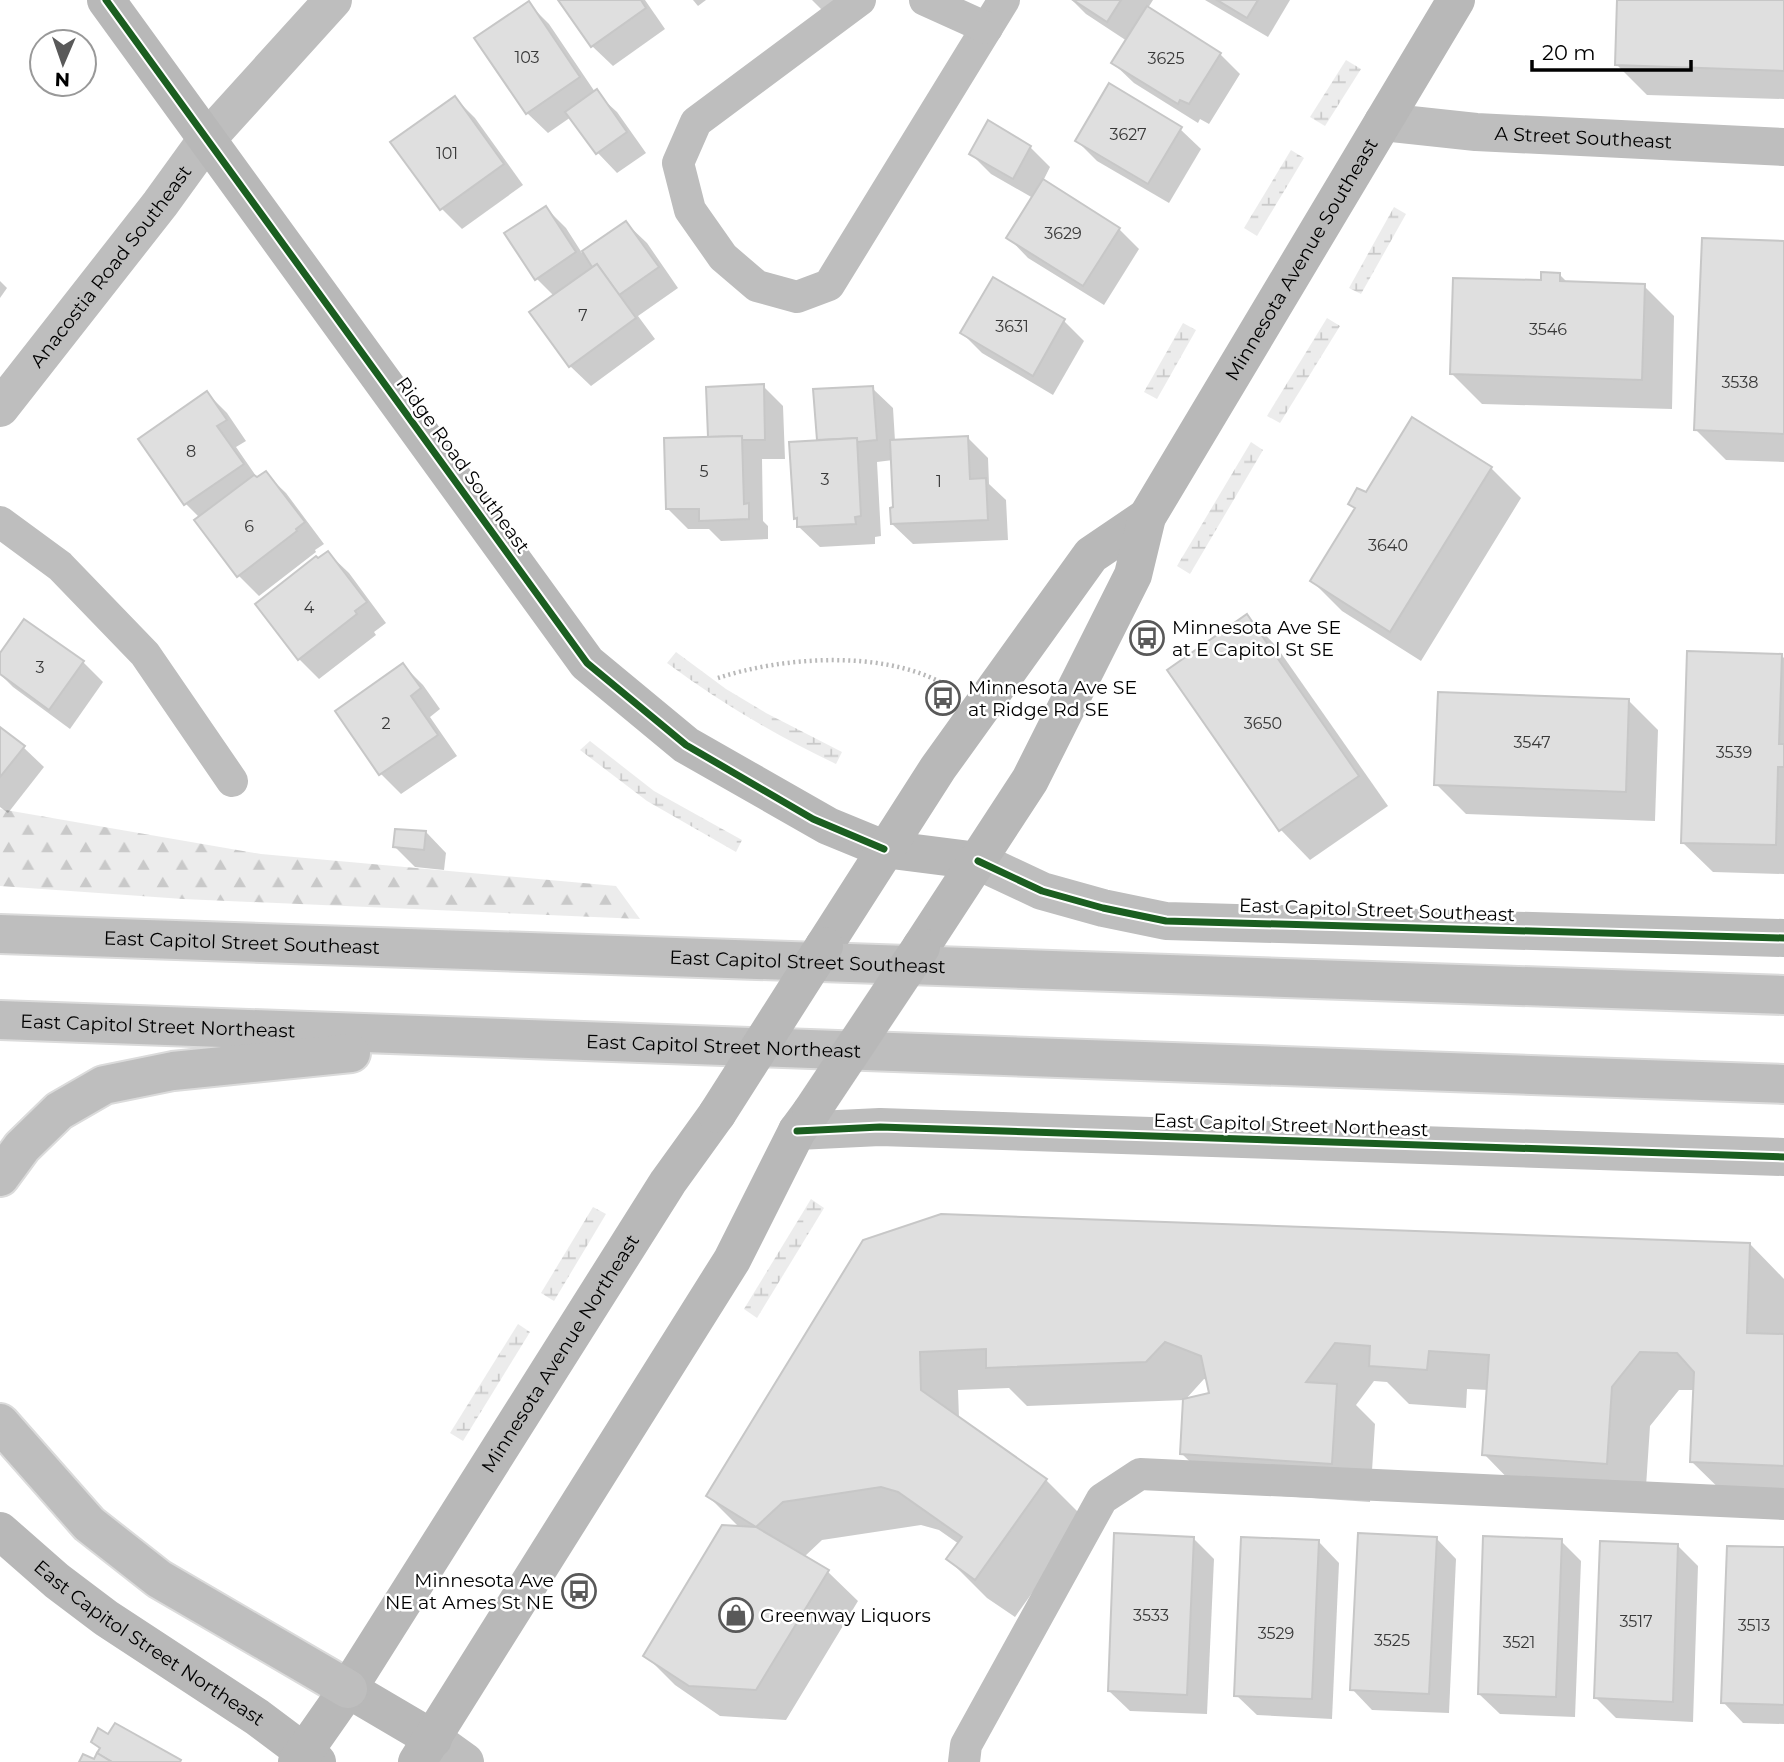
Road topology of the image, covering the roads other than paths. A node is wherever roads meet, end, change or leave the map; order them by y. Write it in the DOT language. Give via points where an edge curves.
graph roads {
  1 [pos="106,0"];
  2 [pos="333,0"];
  3 [pos="860,0"];
  4 [pos="925,0"];
  5 [pos="1004,0"];
  6 [pos="1457,0"];
  7 [pos="987,29"];
  8 [pos="1383,122"];
  9 [pos="207,139"];
  10 [pos="1784,147"];
  11 [pos="0,408"];
  12 [pos="1147,517"];
  13 [pos="0,523"];
  14 [pos="232,781"];
  15 [pos="884,849"];
  16 [pos="978,861"];
  17 [pos="0,934"];
  18 [pos="1784,938"];
  19 [pos="824,946"];
  20 [pos="1784,995"];
  21 [pos="0,1020"];
  22 [pos="641,1043"];
  23 [pos="1784,1084"];
  24 [pos="804,1121"];
  25 [pos="1784,1157"];
  26 [pos="0,1177"];
  27 [pos="0,1423"];
  28 [pos="1784,1504"];
  29 [pos="0,1531"];
  30 [pos="348,1689"];
  31 [pos="425,1751"];
  32 [pos="305,1759"];
  33 [pos="465,1762"];
  34 [pos="964,1762"];
  1 -- 9 [label="main road, Ridge Road Southeast"];
  2 -- 9 [label="main road, Anacostia Road Southeast"];
  3 -- 7 [label="lane" via="696,122 678,163 690,210 723,257 757,286 797,297 829,285"];
  4 -- 7 [label="lane"];
  5 -- 7 [label="lane"];
  6 -- 8 [label="main road, Minnesota Avenue Southeast"];
  8 -- 10 [label="main road, A Street Southeast" via="1476,132"];
  8 -- 12 [label="main road, Minnesota Avenue Southeast"];
  9 -- 11 [label="main road, Anacostia Road Southeast"];
  9 -- 15 [label="main road, Ridge Road Southeast" via="587,663 686,745 813,818"];
  12 -- 15 [label="main road, Minnesota Avenue Southeast" via="1091,555"];
  12 -- 16 [label="main road, Minnesota Avenue Southeast" via="1133,575 1030,780"];
  13 -- 14 [label="lane" via="60,566 145,654"];
  15 -- 16 [label="main road, Ridge Road Southeast"];
  15 -- 19 [label="main road, Minnesota Avenue Southeast"];
  16 -- 18 [label="main road, East Capitol Street Southeast" via="1042,891 1166,921"];
  16 -- 24 [label="main road, Minnesota Avenue Southeast, bridge"];
  17 -- 20 [label="main road, East Capitol Street Southeast"];
  19 -- 30 [label="main road, Minnesota Avenue Northeast, bridge" via="717,1114 667,1182"];
  21 -- 22 [label="main road, East Capitol Street Northeast"];
  22 -- 23 [label="main road, East Capitol Street Northeast"];
  22 -- 26 [label="main road" via="398,1048 173,1071 104,1085 59,1111 22,1147"];
  24 -- 25 [label="main road, East Capitol Street Northeast"];
  24 -- 31 [label="main road" via="732,1260"];
  27 -- 30 [label="main road" via="89,1524 132,1560"];
  28 -- 34 [label="lane" via="1140,1474 1102,1499 965,1745"];
  29 -- 32 [label="main road, East Capitol Street Northeast" via="106,1618 257,1717"];
  30 -- 31 [label="main road"];
  30 -- 32 [label="main road, Minnesota Avenue Northeast"];
  31 -- 33 [label="main road"];
}
